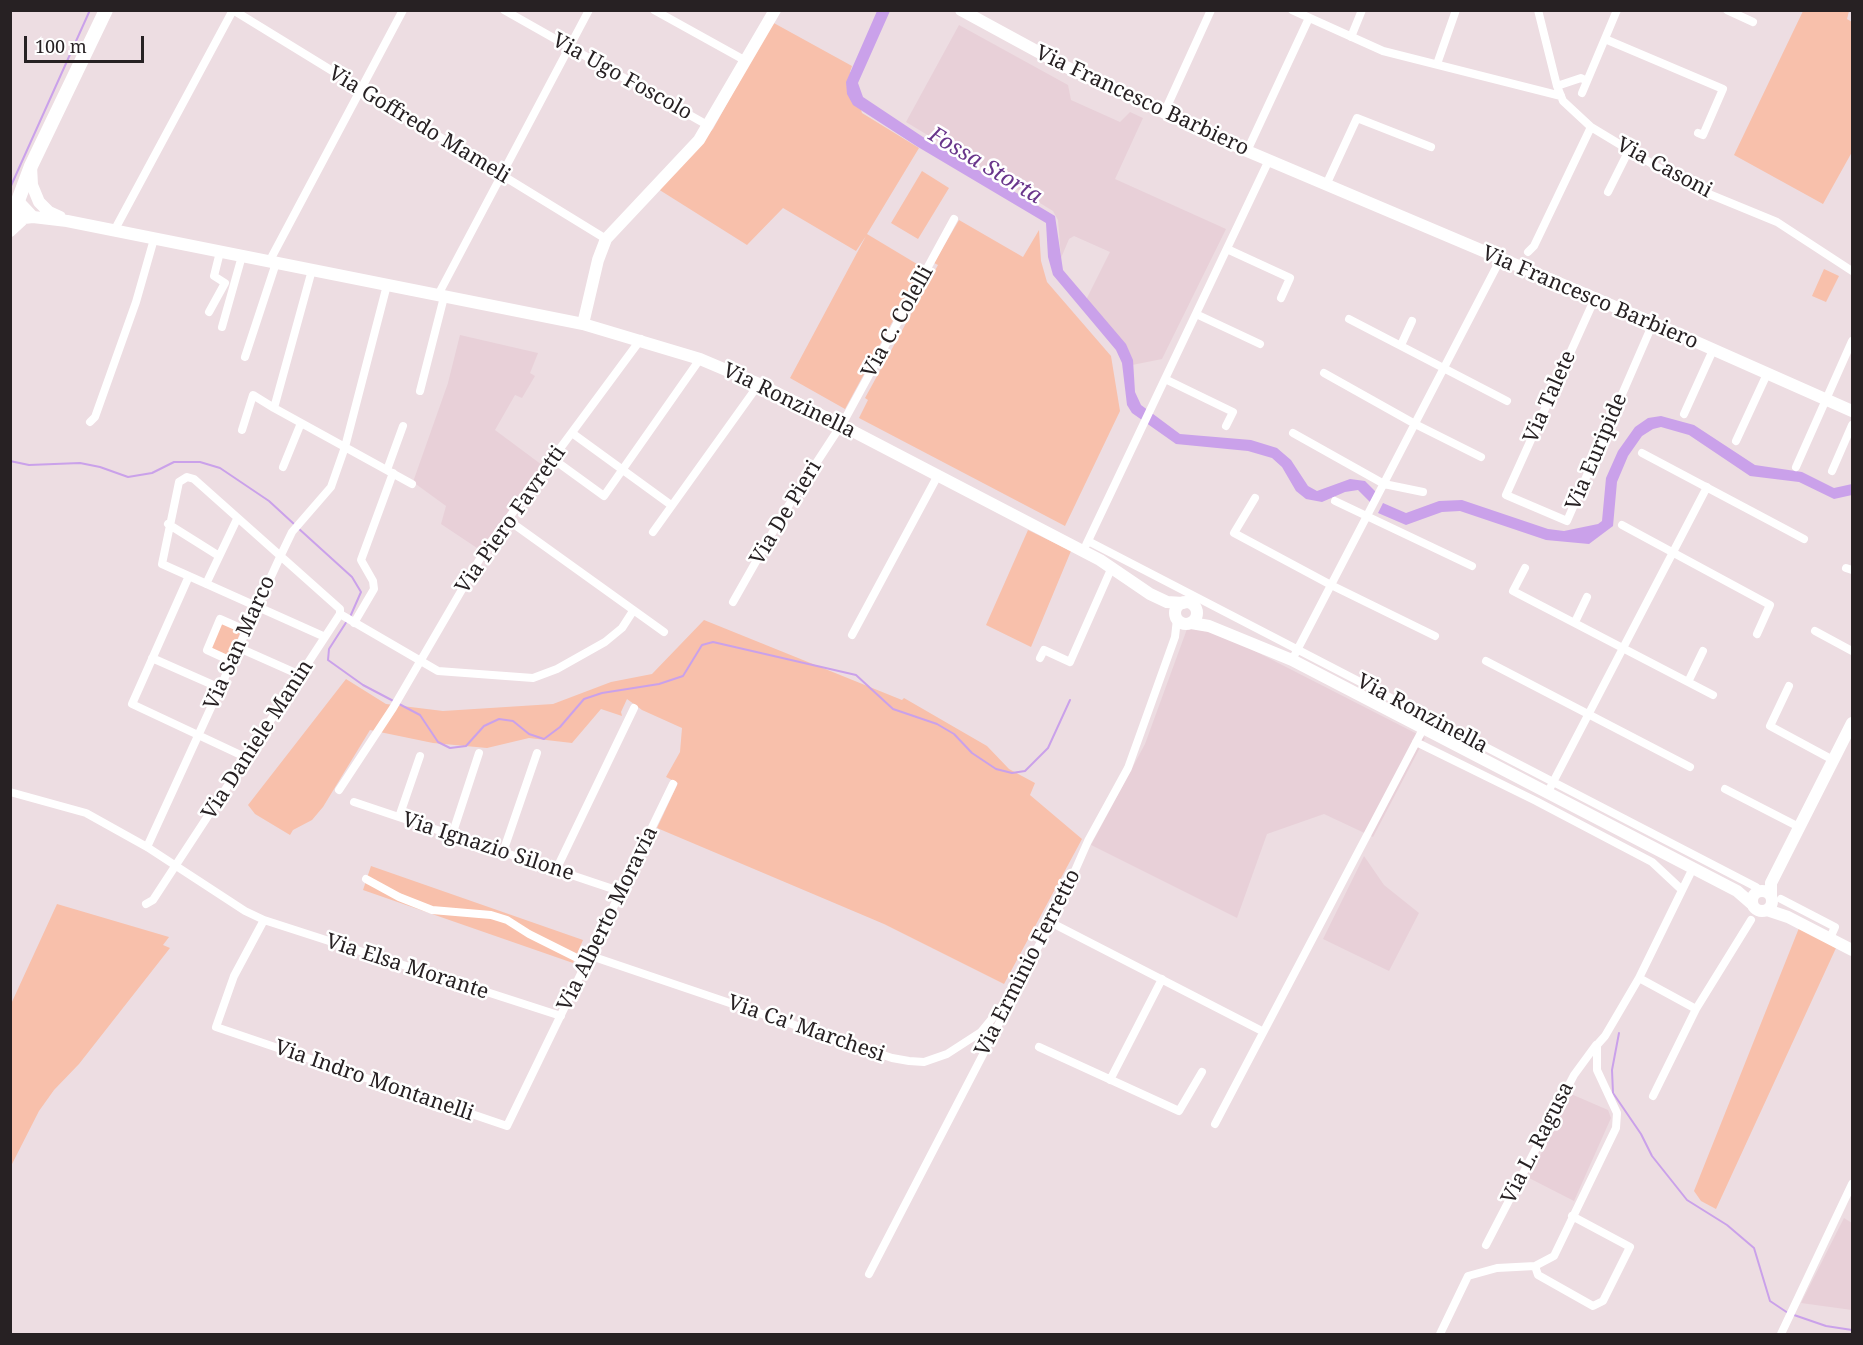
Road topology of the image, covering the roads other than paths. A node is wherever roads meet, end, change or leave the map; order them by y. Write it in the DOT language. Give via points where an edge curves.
graph roads {
  1 [pos="106,10"];
  2 [pos="233,10"];
  3 [pos="403,10"];
  4 [pos="504,10"];
  5 [pos="589,10"];
  6 [pos="654,10"];
  7 [pos="775,10"];
  8 [pos="961,10"];
  9 [pos="1211,10"];
  10 [pos="1292,10"];
  11 [pos="1362,10"];
  12 [pos="1456,10"];
  13 [pos="1538,10"];
  14 [pos="1617,10"];
  15 [pos="1727,10"];
  16 [pos="1309,18"];
  17 [pos="1753,22"];
  18 [pos="1351,37"];
  19 [pos="1605,39"];
  20 [pos="568,48"];
  21 [pos="746,61"];
  22 [pos="1437,64"];
  23 [pos="1587,81"];
  24 [pos="1557,86"];
  25 [pos="361,89"];
  26 [pos="1582,93"];
  27 [pos="1561,96"];
  28 [pos="1164,113"];
  29 [pos="709,126"];
  30 [pos="1591,127"];
  31 [pos="1698,133"];
  32 [pos="1431,147"];
  33 [pos="1629,150"];
  34 [pos="1247,151"];
  35 [pos="1269,160"];
  36 [pos="31,166"];
  37 [pos="501,175"];
  38 [pos="1326,185"];
  39 [pos="1608,192"];
  40 [pos="18,201"];
  41 [pos="39,202"];
  42 [pos="33,217"];
  43 [pos="954,219"];
  44 [pos="67,221"];
  45 [pos="10,222"];
  46 [pos="10,231"];
  47 [pos="114,231"];
  48 [pos="154,239"];
  49 [pos="606,239"];
  50 [pos="1227,249"];
  51 [pos="220,252"];
  52 [pos="1528,252"];
  53 [pos="242,256"];
  54 [pos="1500,260"];
  55 [pos="272,262"];
  56 [pos="312,270"];
  57 [pos="1852,271"];
  58 [pos="387,285"];
  59 [pos="441,296"];
  60 [pos="1281,298"];
  61 [pos="1595,298"];
  62 [pos="209,312"];
  63 [pos="1196,314"];
  64 [pos="1349,319"];
  65 [pos="1412,321"];
  66 [pos="1653,323"];
  67 [pos="583,324"];
  68 [pos="222,327"];
  69 [pos="641,339"];
  70 [pos="1852,341"];
  71 [pos="1260,344"];
  72 [pos="1401,345"];
  73 [pos="1713,350"];
  74 [pos="245,357"];
  75 [pos="700,359"];
  76 [pos="1444,368"];
  77 [pos="1324,373"];
  78 [pos="1767,374"];
  79 [pos="1165,379"];
  80 [pos="759,384"];
  81 [pos="420,391"];
  82 [pos="1507,401"];
  83 [pos="1827,401"];
  84 [pos="274,408"];
  85 [pos="1852,411"];
  86 [pos="1684,414"];
  87 [pos="90,422"];
  88 [pos="301,423"];
  89 [pos="1415,424"];
  90 [pos="841,425"];
  91 [pos="1852,425"];
  92 [pos="403,426"];
  93 [pos="1226,426"];
  94 [pos="242,430"];
  95 [pos="572,433"];
  96 [pos="1293,433"];
  97 [pos="1737,441"];
  98 [pos="345,447"];
  99 [pos="1642,453"];
  100 [pos="1481,457"];
  101 [pos="553,459"];
  102 [pos="283,466"];
  103 [pos="1796,466"];
  104 [pos="622,469"];
  105 [pos="1832,471"];
  106 [pos="390,472"];
  107 [pos="937,477"];
  108 [pos="412,484"];
  109 [pos="1384,484"];
  110 [pos="1707,486"];
  111 [pos="1423,492"];
  112 [pos="1506,495"];
  113 [pos="1255,498"];
  114 [pos="1335,501"];
  115 [pos="671,505"];
  116 [pos="1367,517"];
  117 [pos="237,519"];
  118 [pos="508,520"];
  119 [pos="168,524"];
  120 [pos="1622,525"];
  121 [pos="653,532"];
  122 [pos="1804,539"];
  123 [pos="1086,547"];
  124 [pos="1672,553"];
  125 [pos="219,556"];
  126 [pos="280,556"];
  127 [pos="1472,566"];
  128 [pos="1112,567"];
  129 [pos="1525,568"];
  130 [pos="189,576"];
  131 [pos="206,584"];
  132 [pos="1332,585"];
  133 [pos="1587,597"];
  134 [pos="733,602"];
  135 [pos="256,604"];
  136 [pos="633,611"];
  137 [pos="341,615"];
  138 [pos="1183,617"];
  139 [pos="352,622"];
  140 [pos="1575,622"];
  141 [pos="1216,629"];
  142 [pos="244,630"];
  143 [pos="1815,631"];
  144 [pos="664,632"];
  145 [pos="1757,634"];
  146 [pos="852,635"];
  147 [pos="1435,636"];
  148 [pos="326,637"];
  149 [pos="237,647"];
  150 [pos="1624,649"];
  151 [pos="1703,651"];
  152 [pos="1852,651"];
  153 [pos="1295,655"];
  154 [pos="152,658"];
  155 [pos="1040,658"];
  156 [pos="231,661"];
  157 [pos="1486,661"];
  158 [pos="419,663"];
  159 [pos="300,675"];
  160 [pos="1688,682"];
  161 [pos="1789,686"];
  162 [pos="220,688"];
  163 [pos="1713,695"];
  164 [pos="634,708"];
  165 [pos="1590,716"];
  166 [pos="1852,723"];
  167 [pos="1423,729"];
  168 [pos="198,734"];
  169 [pos="1416,742"];
  170 [pos="479,753"];
  171 [pos="537,753"];
  172 [pos="420,756"];
  173 [pos="245,757"];
  174 [pos="1833,760"];
  175 [pos="1689,767"];
  176 [pos="673,784"];
  177 [pos="1550,788"];
  178 [pos="1725,789"];
  179 [pos="339,790"];
  180 [pos="10,792"];
  181 [pos="354,802"];
  182 [pos="399,817"];
  183 [pos="1799,827"];
  184 [pos="452,835"];
  185 [pos="147,847"];
  186 [pos="503,852"];
  187 [pos="175,866"];
  188 [pos="1693,868"];
  189 [pos="556,870"];
  190 [pos="366,879"];
  191 [pos="1682,890"];
  192 [pos="1737,891"];
  193 [pos="622,892"];
  194 [pos="1767,894"];
  195 [pos="146,904"];
  196 [pos="264,920"];
  197 [pos="1750,920"];
  198 [pos="1052,922"];
  199 [pos="1830,938"];
  200 [pos="1852,950"];
  201 [pos="589,960"];
  202 [pos="1640,978"];
  203 [pos="1162,979"];
  204 [pos="1006,1002"];
  205 [pos="1696,1009"];
  206 [pos="561,1016"];
  207 [pos="1260,1030"];
  208 [pos="1597,1045"];
  209 [pos="1039,1047"];
  210 [pos="542,1054"];
  211 [pos="1202,1072"];
  212 [pos="1110,1080"];
  213 [pos="1653,1096"];
  214 [pos="1215,1124"];
  215 [pos="1852,1184"];
  216 [pos="1572,1216"];
  217 [pos="1486,1245"];
  218 [pos="1535,1266"];
  219 [pos="869,1274"];
  220 [pos="1440,1335"];
  221 [pos="1780,1335"];
  1 -- 36 [label="main road"];
  2 -- 25 [label="street, Via Goffredo Mameli"];
  2 -- 47 [label="street"];
  3 -- 25 [label="street"];
  4 -- 20 [label="street, Via Ugo Foscolo"];
  5 -- 20 [label="street"];
  6 -- 21 [label="street"];
  7 -- 21 [label="street"];
  8 -- 28 [label="street, Via Francesco Barbiero" via="1064,66"];
  9 -- 28 [label="street"];
  10 -- 16 [label="street"];
  11 -- 18 [label="street"];
  12 -- 22 [label="street"];
  13 -- 24 [label="street, Via Casoni"];
  14 -- 19 [label="street"];
  15 -- 17 [label="street"];
  16 -- 18 [label="street"];
  16 -- 34 [label="street"];
  18 -- 22 [label="street" via="1383,51"];
  19 -- 23 [label="street"];
  19 -- 31 [label="street" via="1724,89 1703,135"];
  20 -- 29 [label="street, Via Ugo Foscolo"];
  20 -- 37 [label="street"];
  21 -- 29 [label="street"];
  22 -- 27 [label="street"];
  23 -- 24 [label="street" via="1581,78"];
  23 -- 26 [label="street"];
  24 -- 27 [label="street, Via Casoni"];
  25 -- 37 [label="street, Via Goffredo Mameli"];
  25 -- 55 [label="street"];
  27 -- 30 [label="street, Via Casoni"];
  28 -- 34 [label="street, Via Francesco Barbiero"];
  29 -- 49 [label="street" via="675,168"];
  30 -- 33 [label="street, Via Casoni"];
  30 -- 52 [label="street"];
  32 -- 38 [label="street" via="1357,118"];
  33 -- 39 [label="street"];
  33 -- 57 [label="street, Via Casoni" via="1687,185 1778,222"];
  34 -- 35 [label="street, Via Francesco Barbiero"];
  35 -- 38 [label="street, Via Francesco Barbiero"];
  35 -- 50 [label="street"];
  36 -- 40 [label="main road"];
  36 -- 41 [label="street" via="32,185"];
  37 -- 49 [label="street, Via Goffredo Mameli"];
  37 -- 59 [label="street"];
  38 -- 54 [label="street, Via Francesco Barbiero"];
  40 -- 41 [label="street"];
  40 -- 42 [label="street"];
  40 -- 45 [label="main road"];
  41 -- 44 [label="street, Via Ronzinella"];
  42 -- 44 [label="street, Via Ronzinella"];
  42 -- 46 [label="street" via="24,218"];
  43 -- 90 [label="street, Via C. Colelli"];
  44 -- 47 [label="street, Via Ronzinella"];
  47 -- 48 [label="street, Via Ronzinella"];
  48 -- 51 [label="street, Via Ronzinella"];
  48 -- 87 [label="street" via="136,302"];
  49 -- 67 [label="street"];
  50 -- 60 [label="street" via="1290,278"];
  50 -- 63 [label="street"];
  51 -- 53 [label="street, Via Ronzinella"];
  51 -- 62 [label="street" via="214,276 225,283"];
  53 -- 55 [label="street, Via Ronzinella"];
  53 -- 68 [label="street"];
  54 -- 61 [label="street, Via Francesco Barbiero"];
  54 -- 76 [label="street"];
  55 -- 56 [label="street, Via Ronzinella"];
  55 -- 74 [label="street"];
  56 -- 58 [label="street, Via Ronzinella"];
  56 -- 84 [label="street"];
  58 -- 59 [label="street, Via Ronzinella"];
  58 -- 98 [label="street, Via San Marco"];
  59 -- 67 [label="street, Via Ronzinella"];
  59 -- 81 [label="street"];
  61 -- 66 [label="street, Via Francesco Barbiero"];
  61 -- 112 [label="street, Via Talete"];
  63 -- 71 [label="street"];
  63 -- 79 [label="street"];
  64 -- 72 [label="street"];
  65 -- 72 [label="street"];
  66 -- 73 [label="street, Via Francesco Barbiero"];
  66 -- 112 [label="street, Via Euripide" via="1567,521"];
  67 -- 69 [label="street, Via Ronzinella"];
  69 -- 75 [label="street, Via Ronzinella"];
  69 -- 95 [label="street, Via Piero Favretti"];
  70 -- 83 [label="street"];
  72 -- 76 [label="street"];
  73 -- 78 [label="street, Via Francesco Barbiero"];
  73 -- 86 [label="street"];
  75 -- 80 [label="street, Via Ronzinella"];
  75 -- 104 [label="street"];
  76 -- 82 [label="street"];
  76 -- 89 [label="street"];
  77 -- 89 [label="street"];
  78 -- 83 [label="street, Via Francesco Barbiero"];
  78 -- 97 [label="street"];
  79 -- 93 [label="street" via="1233,412"];
  79 -- 123 [label="street"];
  80 -- 90 [label="street, Via Ronzinella"];
  80 -- 115 [label="street"];
  83 -- 85 [label="street, Via Francesco Barbiero"];
  83 -- 103 [label="street"];
  84 -- 88 [label="street"];
  84 -- 94 [label="street" via="253,395"];
  88 -- 98 [label="street"];
  88 -- 102 [label="street"];
  89 -- 100 [label="street"];
  89 -- 109 [label="street"];
  90 -- 107 [label="street, Via Ronzinella"];
  90 -- 134 [label="street, Via De Pieri" via="783,514"];
  91 -- 105 [label="street"];
  92 -- 106 [label="street"];
  95 -- 101 [label="street, Via Piero Favretti"];
  95 -- 104 [label="street"];
  96 -- 109 [label="street"];
  98 -- 106 [label="street"];
  98 -- 126 [label="street, Via San Marco" via="331,487 292,532"];
  99 -- 110 [label="street"];
  101 -- 104 [label="street" via="604,496"];
  101 -- 118 [label="street, Via Piero Favretti"];
  104 -- 115 [label="street"];
  106 -- 108 [label="street"];
  106 -- 139 [label="street" via="360,560 374,589"];
  107 -- 123 [label="street, Via Ronzinella"];
  107 -- 146 [label="street"];
  109 -- 111 [label="street"];
  109 -- 116 [label="street"];
  110 -- 122 [label="street"];
  110 -- 124 [label="street"];
  113 -- 132 [label="street" via="1234,533"];
  114 -- 116 [label="street"];
  115 -- 121 [label="street"];
  116 -- 127 [label="street"];
  116 -- 132 [label="street"];
  117 -- 119 [label="street" via="187,477 178,482"];
  117 -- 125 [label="street"];
  117 -- 126 [label="street"];
  118 -- 136 [label="street"];
  118 -- 158 [label="street, Via Piero Favretti" via="485,550"];
  119 -- 125 [label="street"];
  119 -- 130 [label="street" via="162,564"];
  120 -- 124 [label="street"];
  123 -- 128 [label="street, Via Ronzinella"];
  123 -- 153 [label="street, Via Ronzinella"];
  124 -- 145 [label="street" via="1770,605"];
  124 -- 150 [label="street"];
  125 -- 131 [label="street"];
  126 -- 135 [label="street, Via San Marco"];
  126 -- 137 [label="street" via="340,609"];
  128 -- 138 [label="street, Via Ronzinella"];
  128 -- 155 [label="street" via="1070,662 1044,650"];
  129 -- 140 [label="street" via="1513,591"];
  130 -- 131 [label="street"];
  130 -- 154 [label="street"];
  131 -- 135 [label="street"];
  132 -- 147 [label="street"];
  132 -- 153 [label="street"];
  133 -- 140 [label="street"];
  135 -- 142 [label="street, Via San Marco"];
  135 -- 148 [label="street"];
  136 -- 144 [label="street"];
  136 -- 158 [label="street" via="622,628 605,642 558,669 533,678 438,671"];
  137 -- 139 [label="street"];
  137 -- 148 [label="street, Via Daniele Manin"];
  138 -- 141 [label="street, Via Ronzinella"];
  138 -- 141 [label="street, Via Ronzinella" via="1191,604"];
  138 -- 198 [label="street, Via Erminio Ferretto" via="1128,768 1088,842"];
  139 -- 158 [label="street"];
  140 -- 150 [label="street"];
  141 -- 153 [label="street, Via Ronzinella"];
  142 -- 149 [label="street, Via San Marco"];
  142 -- 156 [label="street" via="220,619 207,650"];
  143 -- 152 [label="street"];
  148 -- 159 [label="street, Via Daniele Manin"];
  149 -- 156 [label="street, Via San Marco"];
  149 -- 159 [label="street"];
  150 -- 160 [label="street"];
  150 -- 165 [label="street"];
  151 -- 160 [label="street"];
  153 -- 167 [label="street, Via Ronzinella"];
  153 -- 177 [label="street, Via Ronzinella"];
  154 -- 162 [label="street"];
  154 -- 168 [label="street" via="132,704"];
  156 -- 162 [label="street, Via San Marco"];
  157 -- 165 [label="street"];
  158 -- 179 [label="street, Via Piero Favretti"];
  159 -- 173 [label="street, Via Daniele Manin"];
  160 -- 163 [label="street"];
  161 -- 174 [label="street" via="1770,726"];
  162 -- 168 [label="street, Via San Marco"];
  164 -- 189 [label="street"];
  165 -- 175 [label="street"];
  165 -- 177 [label="street"];
  166 -- 174 [label="street"];
  167 -- 169 [label="street, Via Ronzinella"];
  167 -- 177 [label="street, Via Ronzinella"];
  168 -- 173 [label="street"];
  168 -- 185 [label="street, Via San Marco"];
  169 -- 191 [label="street" via="1652,862"];
  169 -- 214 [label="street, Via Ronzinella"];
  170 -- 184 [label="street"];
  171 -- 186 [label="street"];
  172 -- 182 [label="street"];
  173 -- 187 [label="street, Via Daniele Manin"];
  174 -- 183 [label="street"];
  176 -- 193 [label="street, Via Alberto Moravia"];
  177 -- 188 [label="street, Via Ronzinella"];
  177 -- 194 [label="street, Via Ronzinella"];
  178 -- 183 [label="street"];
  180 -- 185 [label="street, Via Elsa Morante" via="86,813"];
  181 -- 182 [label="street, Via Ignazio Silone"];
  182 -- 184 [label="street, Via Ignazio Silone"];
  183 -- 194 [label="street"];
  184 -- 186 [label="street, Via Ignazio Silone"];
  185 -- 187 [label="street, Via Elsa Morante"];
  186 -- 189 [label="street, Via Ignazio Silone"];
  187 -- 195 [label="street, Via Daniele Manin" via="153,900"];
  187 -- 196 [label="street, Via Elsa Morante"];
  188 -- 191 [label="street, Via L. Ragusa"];
  188 -- 192 [label="street, Via Ronzinella"];
  189 -- 193 [label="street, Via Ignazio Silone"];
  190 -- 201 [label="street, Via Ca' Marchesi" via="432,910 507,920"];
  191 -- 202 [label="street, Via L. Ragusa"];
  192 -- 194 [label="street, Via Ronzinella"];
  192 -- 194 [label="street, Via Ronzinella" via="1752,904 1753,897"];
  193 -- 201 [label="street, Via Alberto Moravia"];
  194 -- 199 [label="street, Via Ronzinella" via="1788,917"];
  194 -- 199 [label="street, Via Ronzinella" via="1835,927"];
  196 -- 206 [label="street, Via Elsa Morante"];
  196 -- 210 [label="street, Via Indro Montanelli" via="234,976 216,1027 507,1126"];
  197 -- 205 [label="street"];
  198 -- 203 [label="street"];
  198 -- 204 [label="street, Via Erminio Ferretto"];
  199 -- 200 [label="street, Via Ronzinella"];
  201 -- 204 [label="street, Via Ca' Marchesi" via="909,1061 924,1062 947,1054 981,1032"];
  201 -- 206 [label="street, Via Alberto Moravia"];
  202 -- 205 [label="street"];
  202 -- 208 [label="street, Via L. Ragusa"];
  203 -- 207 [label="street"];
  203 -- 212 [label="street"];
  204 -- 219 [label="street, Via Erminio Ferretto" via="1004,1014"];
  205 -- 213 [label="street"];
  206 -- 210 [label="street, Via Alberto Moravia"];
  208 -- 216 [label="street" via="1597,1071 1617,1113 1616,1128"];
  208 -- 217 [label="street, Via L. Ragusa" via="1574,1075"];
  209 -- 212 [label="street"];
  211 -- 212 [label="street" via="1179,1112"];
  215 -- 221 [label="street"];
  216 -- 218 [label="street" via="1554,1256"];
  216 -- 218 [label="street" via="1630,1247 1603,1301 1593,1306 1538,1275"];
  218 -- 220 [label="street" via="1497,1268 1468,1276"];
}
